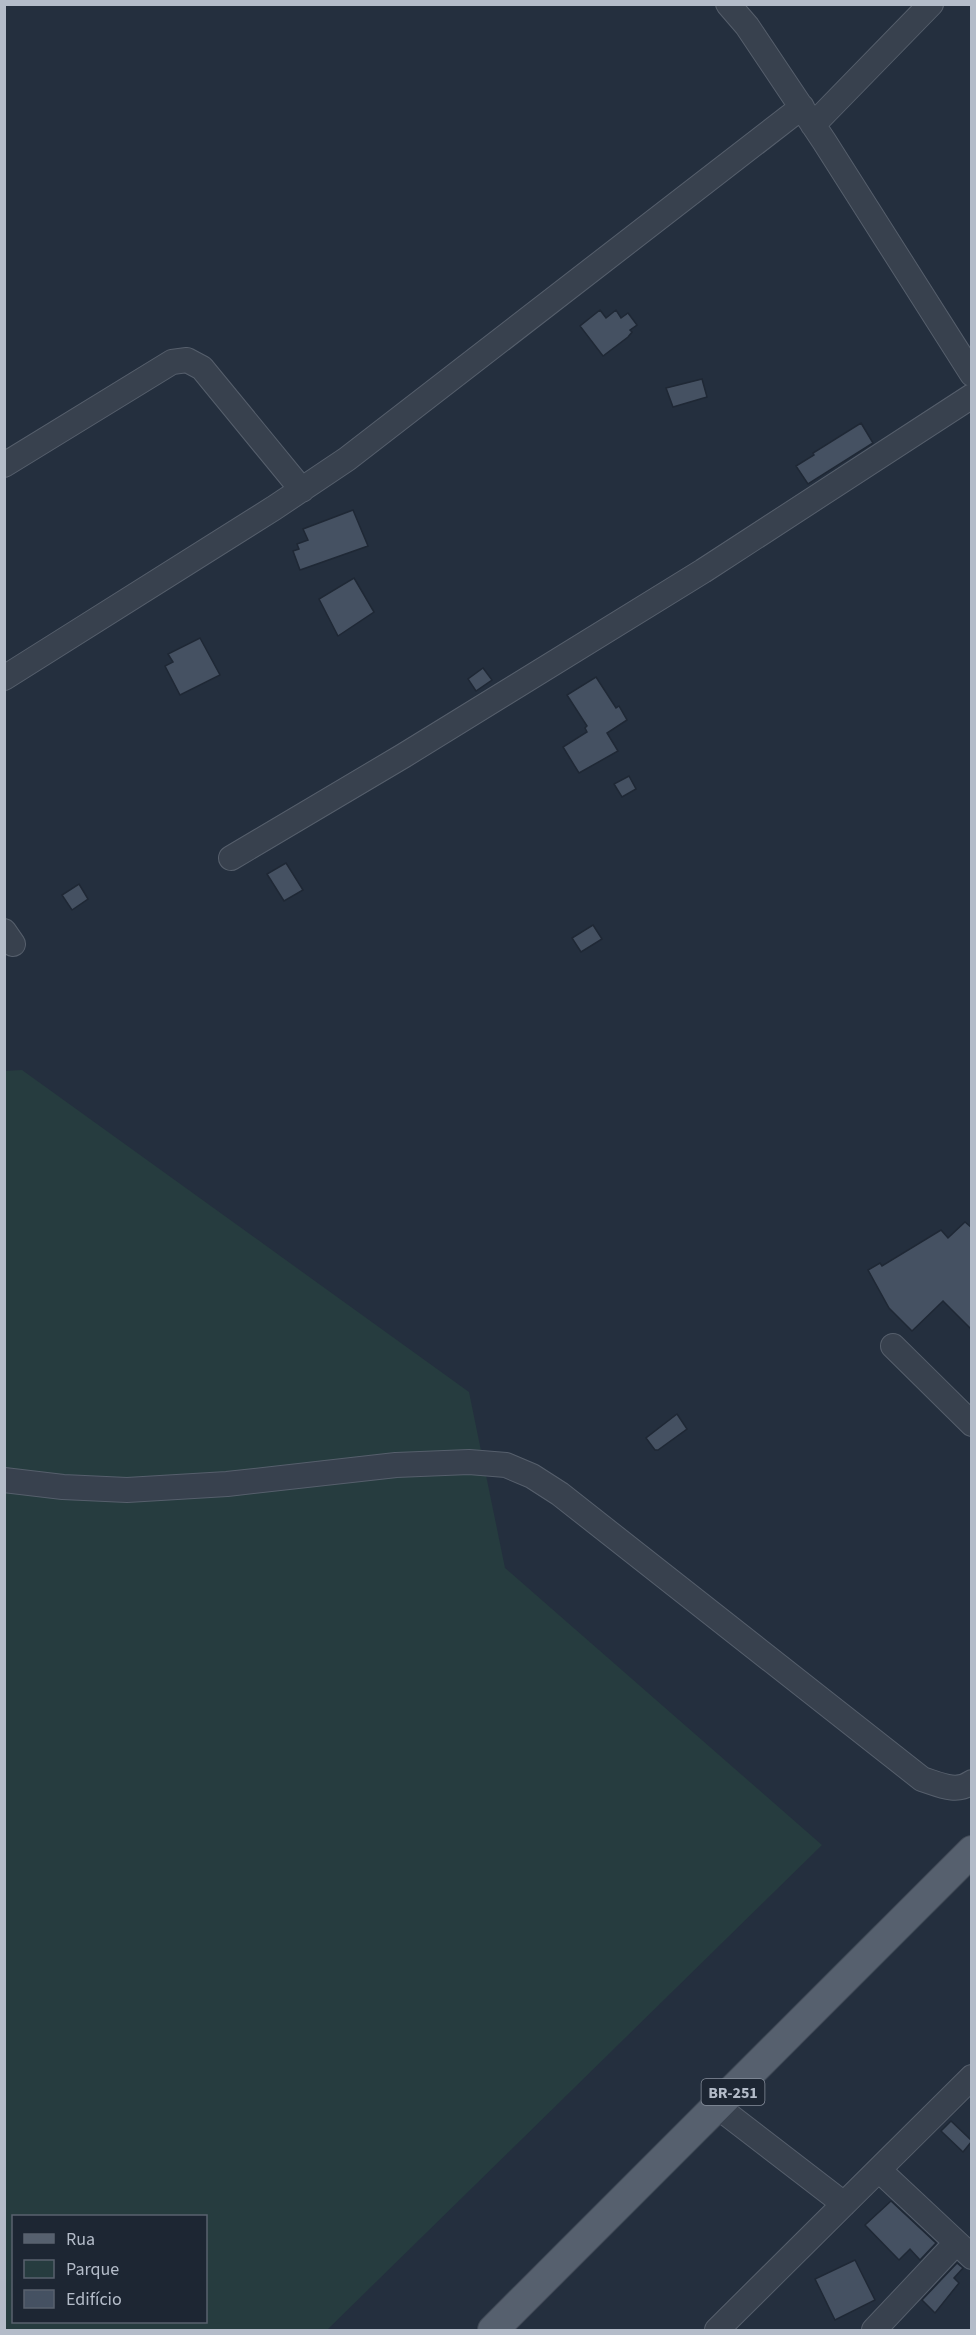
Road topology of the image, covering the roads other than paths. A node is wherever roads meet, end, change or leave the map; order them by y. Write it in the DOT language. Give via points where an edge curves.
graph roads {
  1 [pos="728,4"];
  2 [pos="931,4"];
  3 [pos="808,116"];
  4 [pos="972,374"];
  5 [pos="972,396"];
  6 [pos="4,465"];
  7 [pos="302,490"];
  8 [pos="4,678"];
  9 [pos="231,858"];
  10 [pos="892,1346"];
  11 [pos="972,1424"];
  12 [pos="4,1480"];
  13 [pos="972,1782"];
  14 [pos="970,1856"];
  15 [pos="972,2077"];
  16 [pos="718,2107"];
  17 [pos="879,2170"];
  18 [pos="844,2204"];
  19 [pos="964,2250"];
  20 [pos="493,2331"];
  21 [pos="717,2331"];
  22 [pos="874,2331"];
  1 -- 3 [label="street"];
  2 -- 3 [label="street"];
  3 -- 4 [label="street"];
  3 -- 7 [label="street"];
  5 -- 9 [label="street" via="703,571"];
  6 -- 7 [label="street" via="172,362 187,360 202,368"];
  7 -- 8 [label="street"];
  10 -- 11 [label="street"];
  12 -- 13 [label="street" via="127,1490 226,1484 396,1465 469,1462 506,1466 532,1476 560,1494 922,1779 950,1789"];
  14 -- 16 [label="main road, BR-251"];
  15 -- 17 [label="street"];
  16 -- 18 [label="street"];
  16 -- 20 [label="main road, BR-251"];
  17 -- 18 [label="street"];
  17 -- 19 [label="street"];
  18 -- 21 [label="street"];
  19 -- 22 [label="street"];
}
